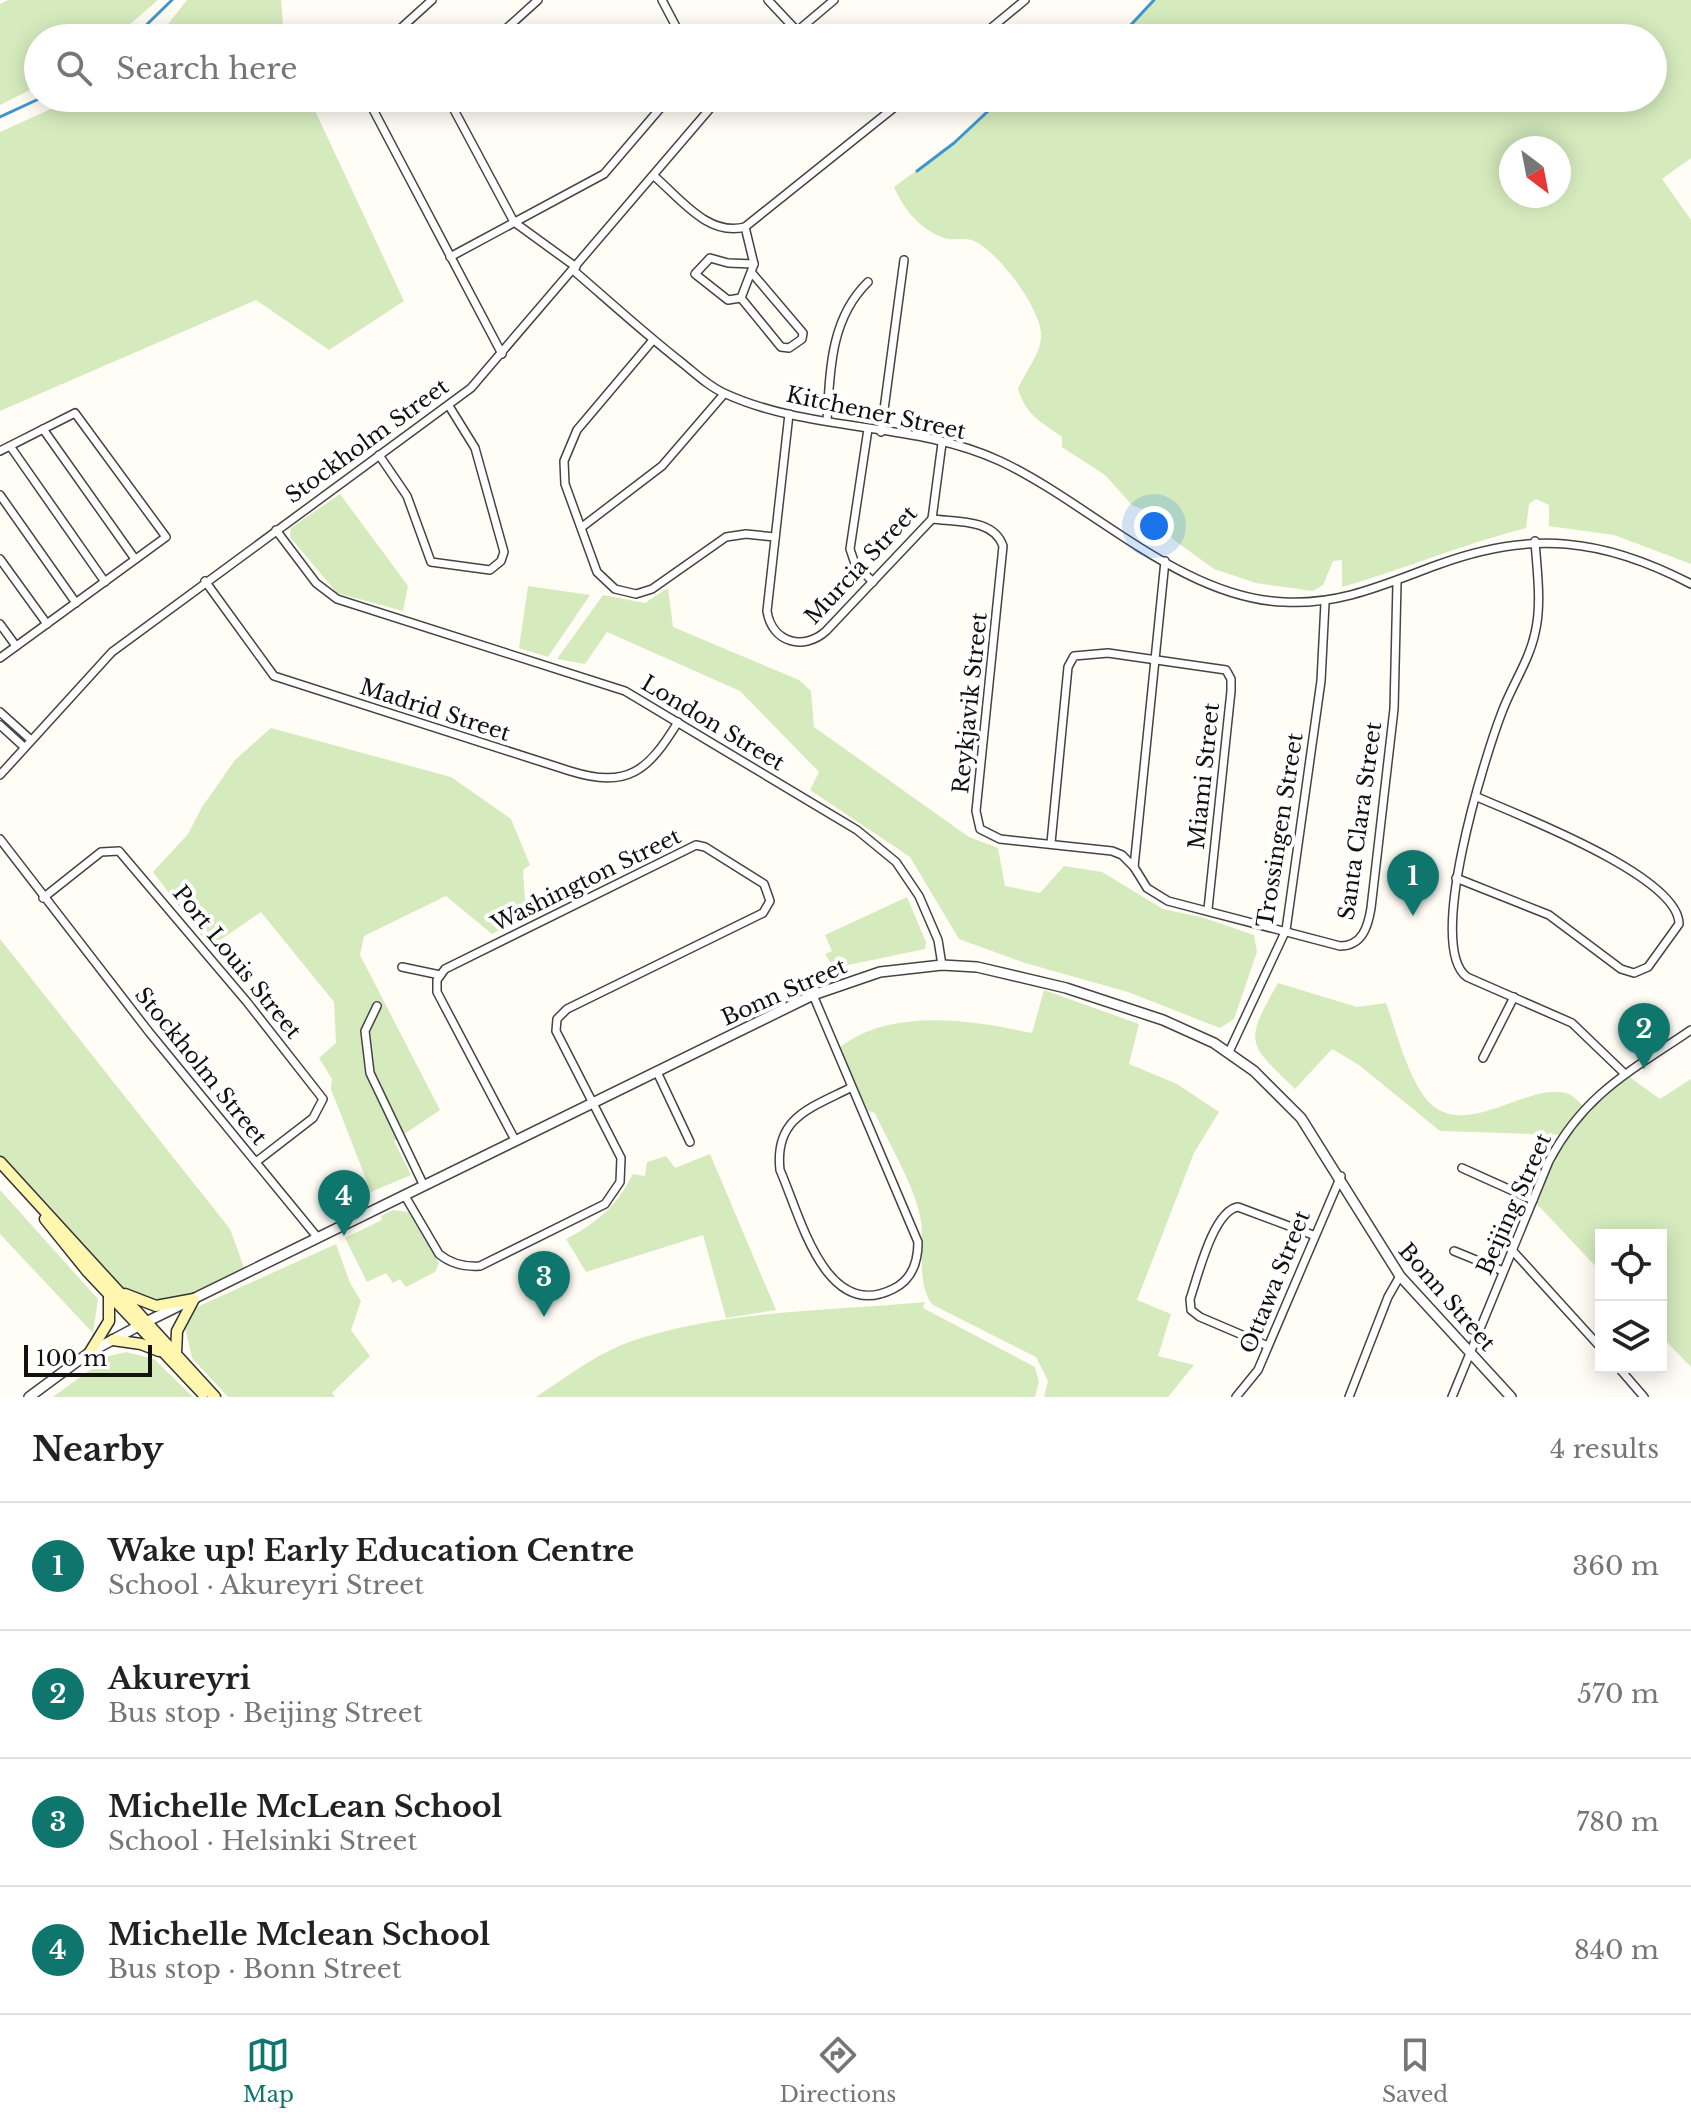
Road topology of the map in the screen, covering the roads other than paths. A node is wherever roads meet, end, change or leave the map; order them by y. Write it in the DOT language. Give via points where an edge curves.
graph roads {
  1 [pos="432,0"];
  2 [pos="538,0"];
  3 [pos="662,0"];
  4 [pos="768,0"];
  5 [pos="834,0"];
  6 [pos="1025,0"];
  7 [pos="405,24"];
  8 [pos="511,24"];
  9 [pos="675,24"];
  10 [pos="790,24"];
  11 [pos="805,24"];
  12 [pos="996,24"];
  13 [pos="374,112"];
  14 [pos="455,112"];
  15 [pos="657,112"];
  16 [pos="707,112"];
  17 [pos="889,112"];
  18 [pos="654,176"];
  19 [pos="514,222"];
  20 [pos="745,227"];
  21 [pos="450,257"];
  22 [pos="904,260"];
  23 [pos="754,264"];
  24 [pos="575,269"];
  25 [pos="752,273"];
  26 [pos="868,282"];
  27 [pos="741,298"];
  28 [pos="653,340"];
  29 [pos="502,354"];
  30 [pos="724,394"];
  31 [pos="449,406"];
  32 [pos="789,414"];
  33 [pos="827,421"];
  34 [pos="43,429"];
  35 [pos="868,429"];
  36 [pos="881,432"];
  37 [pos="942,443"];
  38 [pos="10,446"];
  39 [pos="0,451"];
  40 [pos="379,455"];
  41 [pos="0,495"];
  42 [pos="932,519"];
  43 [pos="582,527"];
  44 [pos="276,530"];
  45 [pos="775,537"];
  46 [pos="1535,541"];
  47 [pos="0,559"];
  48 [pos="135,559"];
  49 [pos="1165,561"];
  50 [pos="205,581"];
  51 [pos="105,582"];
  52 [pos="873,582"];
  53 [pos="1397,583"];
  54 [pos="1691,584"];
  55 [pos="76,603"];
  56 [pos="1325,603"];
  57 [pos="0,624"];
  58 [pos="47,624"];
  59 [pos="16,646"];
  60 [pos="0,658"];
  61 [pos="1157,660"];
  62 [pos="0,712"];
  63 [pos="678,722"];
  64 [pos="0,725"];
  65 [pos="30,739"];
  66 [pos="23,746"];
  67 [pos="0,775"];
  68 [pos="1477,797"];
  69 [pos="0,839"];
  70 [pos="1051,843"];
  71 [pos="1134,867"];
  72 [pos="1456,878"];
  73 [pos="43,898"];
  74 [pos="1208,909"];
  75 [pos="1286,930"];
  76 [pos="942,965"];
  77 [pos="402,967"];
  78 [pos="440,975"];
  79 [pos="813,995"];
  80 [pos="1514,997"];
  81 [pos="377,1006"];
  82 [pos="1691,1030"];
  83 [pos="1229,1052"];
  84 [pos="1483,1058"];
  85 [pos="657,1072"];
  86 [pos="1624,1073"];
  87 [pos="852,1087"];
  88 [pos="594,1102"];
  89 [pos="515,1140"];
  90 [pos="690,1142"];
  91 [pos="0,1162"];
  92 [pos="256,1162"];
  93 [pos="1462,1168"];
  94 [pos="1341,1176"];
  95 [pos="424,1186"];
  96 [pos="405,1196"];
  97 [pos="1533,1200"];
  98 [pos="1313,1235"];
  99 [pos="318,1238"];
  100 [pos="1512,1250"];
  101 [pos="1454,1251"];
  102 [pos="1503,1271"];
  103 [pos="1400,1276"];
  104 [pos="113,1292"];
  105 [pos="194,1299"];
  106 [pos="142,1324"];
  107 [pos="113,1340"];
  108 [pos="1595,1341"];
  109 [pos="1268,1346"];
  110 [pos="90,1352"];
  111 [pos="1471,1352"];
  112 [pos="172,1355"];
  113 [pos="1623,1373"];
  114 [pos="29,1397"];
  115 [pos="206,1397"];
  116 [pos="215,1397"];
  117 [pos="1236,1397"];
  118 [pos="1349,1397"];
  119 [pos="1452,1397"];
  120 [pos="1511,1397"];
  121 [pos="1644,1397"];
  1 -- 7 [label="street"];
  2 -- 8 [label="street"];
  3 -- 9 [label="street"];
  4 -- 10 [label="street"];
  5 -- 11 [label="street"];
  6 -- 12 [label="street"];
  13 -- 21 [label="street"];
  14 -- 19 [label="street"];
  15 -- 19 [label="street" via="604,174"];
  16 -- 18 [label="street, Stockholm Street"];
  17 -- 20 [label="street"];
  18 -- 20 [label="street" via="712,226"];
  18 -- 24 [label="street, Stockholm Street"];
  19 -- 21 [label="street"];
  19 -- 24 [label="street, Kitchener Street"];
  20 -- 23 [label="street"];
  21 -- 29 [label="street"];
  22 -- 36 [label="street"];
  23 -- 25 [label="street"];
  23 -- 27 [label="street" via="710,258 695,274 728,300"];
  24 -- 28 [label="street, Kitchener Street"];
  24 -- 29 [label="street, Stockholm Street"];
  25 -- 27 [label="street"];
  25 -- 27 [label="street" via="803,333 802,339 781,347"];
  26 -- 33 [label="street" via="841,318 829,370"];
  28 -- 30 [label="street, Kitchener Street"];
  28 -- 43 [label="street" via="566,450 563,473"];
  29 -- 31 [label="street, Stockholm Street"];
  30 -- 32 [label="street, Kitchener Street"];
  30 -- 43 [label="street" via="653,474"];
  31 -- 40 [label="street, Stockholm Street"];
  31 -- 40 [label="street" via="475,448 504,552 496,566 490,570 431,562 407,496"];
  32 -- 33 [label="street, Kitchener Street"];
  32 -- 45 [label="street, Murcia Street"];
  33 -- 35 [label="street, Kitchener Street"];
  34 -- 38 [label="street"];
  34 -- 48 [label="street"];
  34 -- 48 [label="street" via="75,413 166,537"];
  35 -- 36 [label="street, Kitchener Street"];
  35 -- 52 [label="street" via="850,544 855,564"];
  36 -- 37 [label="street, Kitchener Street"];
  37 -- 42 [label="street, Murcia Street"];
  37 -- 49 [label="street, Kitchener Street" via="1001,462"];
  38 -- 39 [label="street"];
  38 -- 51 [label="street"];
  40 -- 44 [label="street, Stockholm Street"];
  41 -- 55 [label="street"];
  42 -- 52 [label="street, Murcia Street"];
  42 -- 70 [label="street, Reykjavik Street" via="990,528 1003,546 977,824 1000,839"];
  43 -- 45 [label="street" via="601,578 623,593 636,594 652,589 726,537"];
  44 -- 50 [label="street, Stockholm Street"];
  44 -- 63 [label="street, London Street" via="316,583 345,603 618,688"];
  45 -- 52 [label="street, Murcia Street" via="767,615 779,635 790,641 816,641"];
  46 -- 53 [label="street, Kitchener Street" via="1468,555"];
  46 -- 54 [label="street, Kitchener Street" via="1618,552"];
  46 -- 68 [label="street" via="1536,632 1493,736"];
  47 -- 58 [label="street"];
  48 -- 51 [label="street"];
  49 -- 56 [label="street, Kitchener Street" via="1241,596"];
  49 -- 61 [label="street"];
  50 -- 63 [label="street, Madrid Street" via="274,676 584,776 607,781 649,764"];
  50 -- 65 [label="street, Stockholm Street" via="112,652"];
  51 -- 55 [label="street"];
  53 -- 56 [label="street, Kitchener Street"];
  53 -- 75 [label="street, Santa Clara Street" via="1394,709 1368,924 1348,946"];
  55 -- 58 [label="street"];
  56 -- 75 [label="street, Trossingen Street" via="1321,681"];
  57 -- 59 [label="street"];
  58 -- 59 [label="street"];
  59 -- 60 [label="street"];
  61 -- 70 [label="street" via="1098,653 1072,659"];
  61 -- 71 [label="street"];
  61 -- 74 [label="street, Miami Street" via="1218,667 1231,679"];
  62 -- 65 [label="street"];
  63 -- 76 [label="street, London Street" via="887,853 926,909"];
  64 -- 66 [label="street"];
  65 -- 66 [label="street, Stockholm Street"];
  66 -- 67 [label="street, Stockholm Street"];
  68 -- 72 [label="street"];
  68 -- 72 [label="street" via="1606,855 1673,902 1679,924 1648,967 1634,973 1621,969 1549,915"];
  69 -- 73 [label="street, Stockholm Street"];
  70 -- 71 [label="street, Reykjavik Street" via="1112,851"];
  71 -- 74 [label="street, Santa Clara Street" via="1154,894"];
  72 -- 80 [label="street" via="1451,940 1458,968"];
  73 -- 92 [label="street, Stockholm Street"];
  73 -- 92 [label="street, Port Louis Street" via="101,852 119,851 247,1002 323,1099 313,1118"];
  74 -- 75 [label="street, Santa Clara Street"];
  75 -- 83 [label="street, Trossingen Street"];
  76 -- 79 [label="street, Bonn Street" via="880,972"];
  76 -- 83 [label="street, Bonn Street" via="1039,979 1163,1020"];
  77 -- 78 [label="street"];
  78 -- 88 [label="street, Washington Street" via="696,845 764,884 770,901 763,913 561,1013 556,1031"];
  78 -- 89 [label="street" via="439,997"];
  79 -- 85 [label="street, Bonn Street"];
  79 -- 87 [label="street"];
  80 -- 84 [label="street"];
  80 -- 86 [label="street" via="1572,1023"];
  81 -- 95 [label="street" via="365,1031 368,1063"];
  82 -- 86 [label="street, Beijing Street"];
  83 -- 94 [label="street, Bonn Street" via="1287,1102"];
  85 -- 88 [label="street, Bonn Street"];
  85 -- 90 [label="street"];
  86 -- 97 [label="street, Beijing Street" via="1576,1118"];
  87 -- 87 [label="street" via="918,1242 906,1281 867,1296 842,1289 826,1273 779,1160 781,1140 796,1117"];
  88 -- 89 [label="street, Bonn Street"];
  88 -- 96 [label="street" via="621,1158 620,1182 605,1204 480,1266 458,1265 439,1254"];
  89 -- 95 [label="street, Bonn Street"];
  91 -- 104 [label="main road" via="66,1247"];
  92 -- 99 [label="street, Stockholm Street"];
  93 -- 97 [label="street"];
  94 -- 98 [label="street, Ottawa Street"];
  94 -- 103 [label="street, Bonn Street"];
  95 -- 96 [label="street, Bonn Street"];
  96 -- 99 [label="street, Bonn Street"];
  97 -- 100 [label="street, Beijing Street"];
  98 -- 109 [label="street, Ottawa Street"];
  98 -- 109 [label="street" via="1241,1208 1227,1210 1217,1222 1190,1299 1191,1310"];
  99 -- 105 [label="street, Bonn Street"];
  100 -- 102 [label="street, Beijing Street"];
  100 -- 108 [label="street"];
  101 -- 102 [label="street"];
  102 -- 111 [label="street, Beijing Street"];
  103 -- 111 [label="street, Bonn Street"];
  103 -- 118 [label="street"];
  104 -- 105 [label="main road" via="156,1306"];
  104 -- 106 [label="main road"];
  104 -- 110 [label="main road" via="109,1321"];
  105 -- 106 [label="street, Bonn Street"];
  105 -- 112 [label="main road" via="177,1331"];
  106 -- 107 [label="street, Bonn Street"];
  106 -- 112 [label="main road"];
  107 -- 110 [label="street, Bonn Street"];
  107 -- 112 [label="main road"];
  109 -- 117 [label="street, Ottawa Street" via="1258,1370"];
  110 -- 114 [label="street, Bonn Street"];
  111 -- 119 [label="street, Beijing Street"];
  111 -- 120 [label="street, Bonn Street"];
  112 -- 115 [label="main road"];
  112 -- 116 [label="main road"];
  113 -- 121 [label="street"];
}
